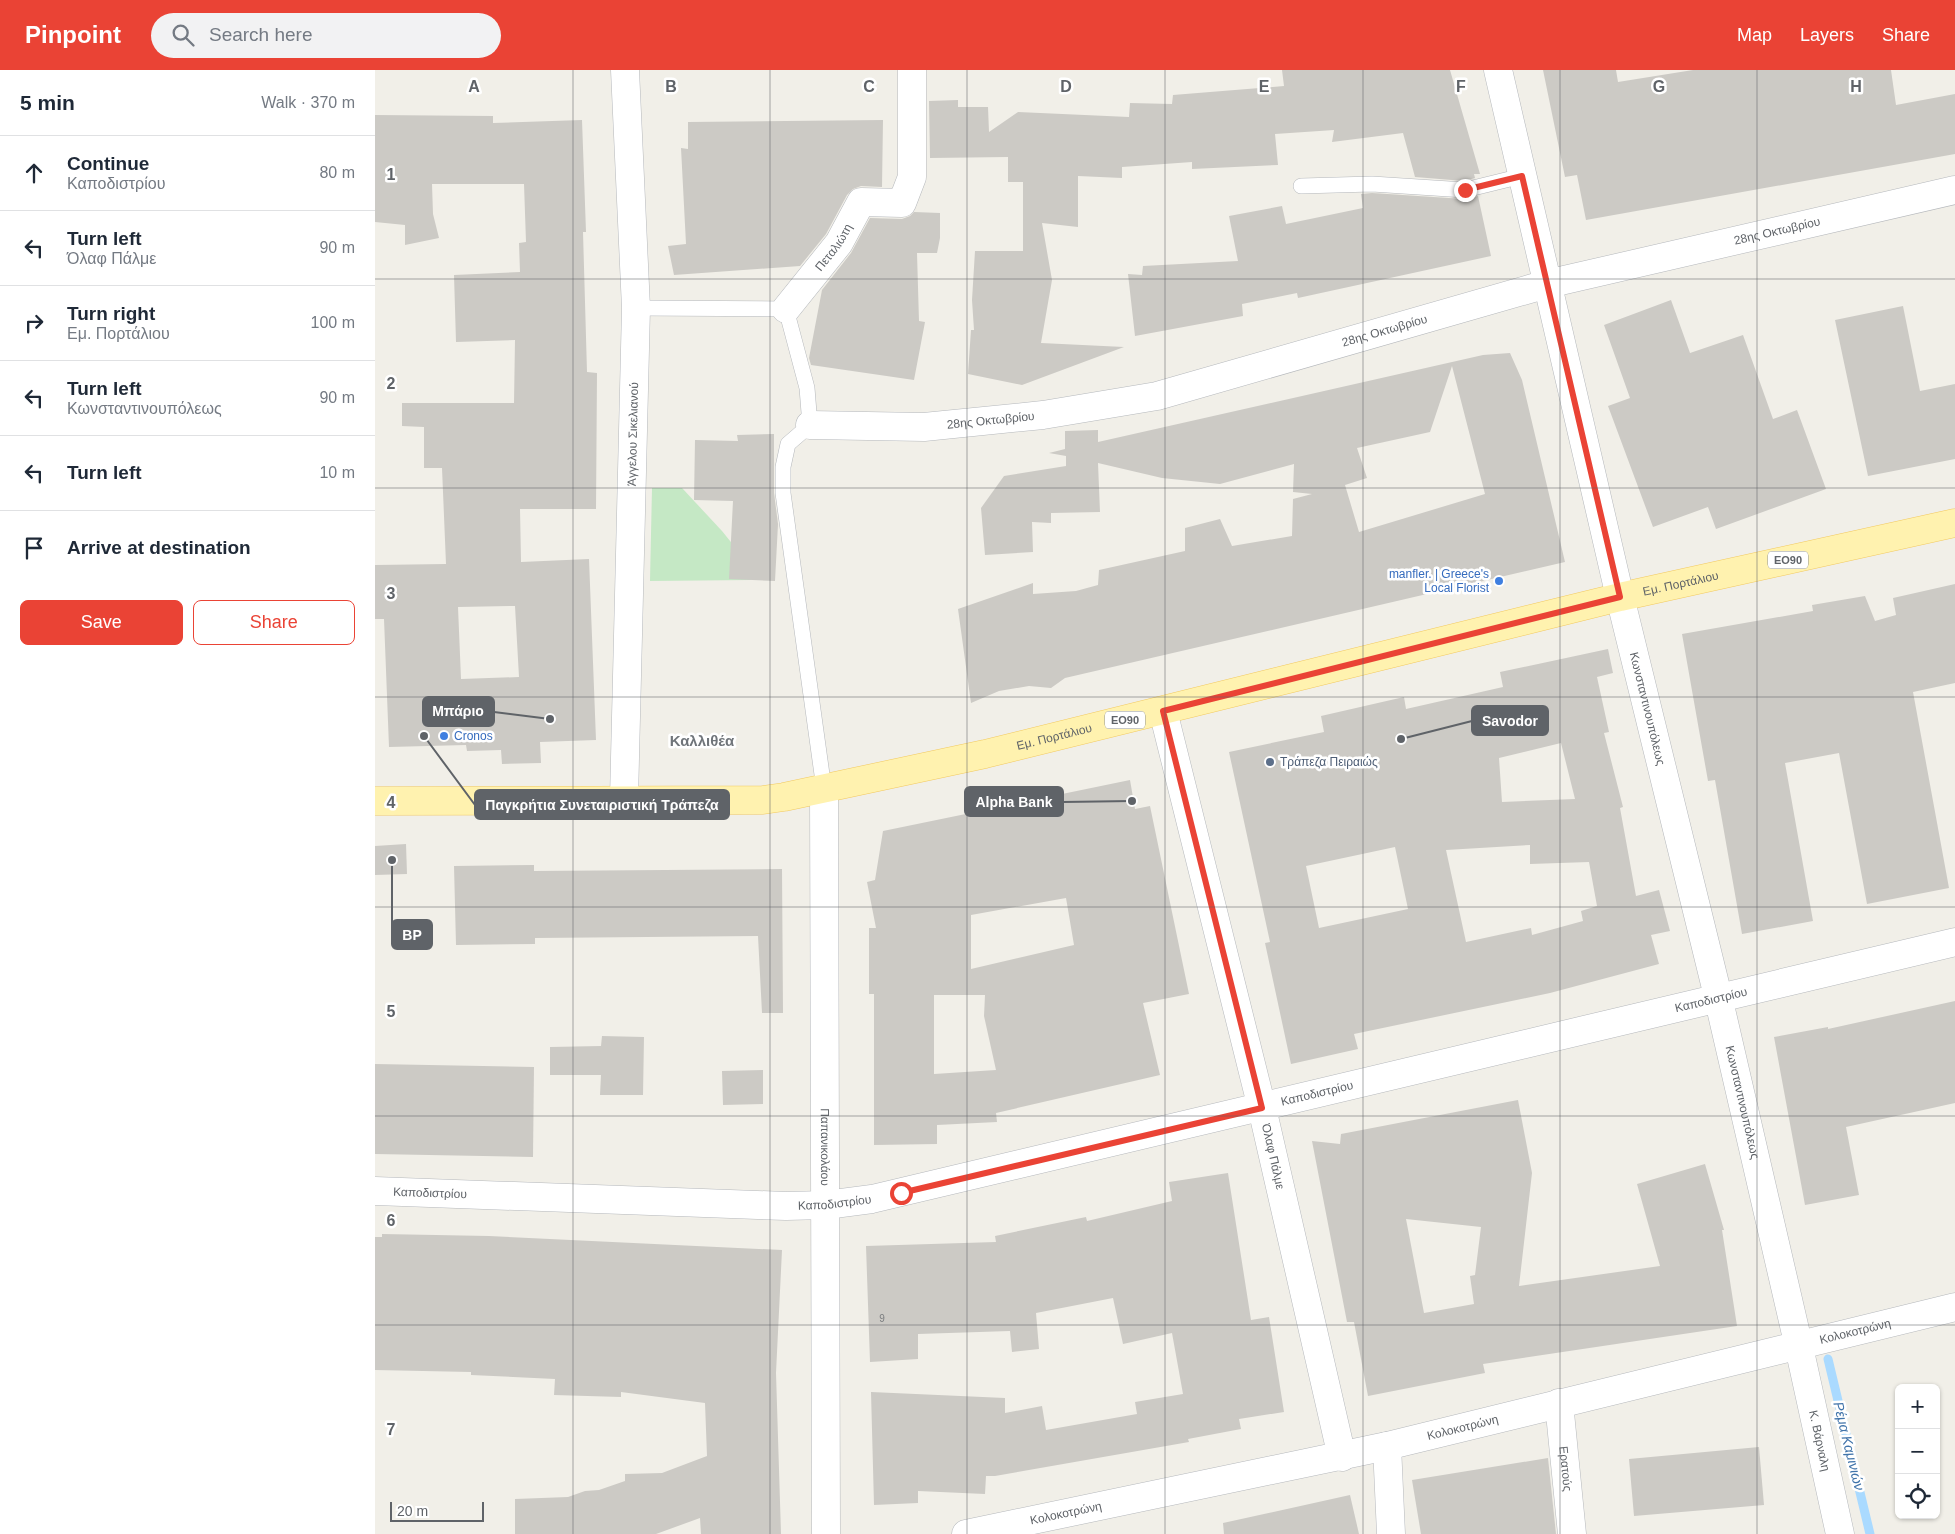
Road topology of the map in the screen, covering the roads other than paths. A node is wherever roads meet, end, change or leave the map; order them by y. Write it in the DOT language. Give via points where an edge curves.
graph roads {
  1 [pos="625,70"];
  2 [pos="912,70"];
  3 [pos="1498,70"];
  4 [pos="1522,176"];
  5 [pos="1301,186"];
  6 [pos="1955,190"];
  7 [pos="1547,284"];
  8 [pos="636,308"];
  9 [pos="786,309"];
  10 [pos="810,424"];
  11 [pos="1955,523"];
  12 [pos="1620,597"];
  13 [pos="1163,711"];
  14 [pos="824,789"];
  15 [pos="624,799"];
  16 [pos="375,801"];
  17 [pos="1955,942"];
  18 [pos="1719,1000"];
  19 [pos="1262,1108"];
  20 [pos="375,1191"];
  21 [pos="826,1205"];
  22 [pos="1955,1308"];
  23 [pos="1799,1347"];
  24 [pos="1559,1403"];
  25 [pos="1387,1446"];
  26 [pos="1342,1456"];
  27 [pos="1083,1522"];
  28 [pos="826,1534"];
  29 [pos="966,1534"];
  30 [pos="1391,1534"];
  31 [pos="1572,1534"];
  32 [pos="1840,1534"];
  1 -- 8 [label="street, Άγγελου Σικελιανού"];
  2 -- 9 [label="street, Πεταλιώτη" via="912,177 902,203 861,202 839,243"];
  3 -- 4 [label="street, Κωνσταντινουπόλεως"];
  4 -- 5 [label="lane" via="1465,190 1372,184"];
  4 -- 7 [label="street, Κωνσταντινουπόλεως"];
  6 -- 7 [label="street, 28ης Οκτωβρίου"];
  7 -- 10 [label="street, 28ης Οκτωβρίου" via="1195,386 1101,407 924,427"];
  7 -- 12 [label="street, Κωνσταντινουπόλεως"];
  8 -- 9 [label="lane"];
  8 -- 15 [label="street, Άγγελου Σικελιανού"];
  9 -- 10 [label="lane" via="807,388"];
  10 -- 14 [label="lane" via="789,444 783,467 783,493"];
  11 -- 12 [label="main road, Εμ. Πορτάλιου / ΕΟ90"];
  12 -- 13 [label="main road, Εμ. Πορτάλιου / ΕΟ90"];
  12 -- 18 [label="street, Κωνσταντινουπόλεως"];
  13 -- 14 [label="main road, Εμ. Πορτάλιου / ΕΟ90"];
  13 -- 19 [label="street, Όλαφ Πάλμε"];
  14 -- 15 [label="main road, Εμ. Πορτάλιου / ΕΟ90" via="763,800"];
  14 -- 21 [label="street, Παπανικολάου"];
  15 -- 16 [label="main road, Εμ. Πορτάλιου / ΕΟ90"];
  17 -- 18 [label="street, Καποδιστρίου"];
  18 -- 19 [label="street, Καποδιστρίου"];
  18 -- 23 [label="street, Κωνσταντινουπόλεως"];
  19 -- 21 [label="street, Καποδιστρίου" via="901,1193"];
  19 -- 26 [label="street, Όλαφ Πάλμε"];
  20 -- 21 [label="street, Καποδιστρίου" via="777,1206"];
  21 -- 28 [label="street, Παπανικολάου"];
  22 -- 23 [label="street, Κολοκοτρώνη"];
  23 -- 24 [label="street, Κολοκοτρώνη"];
  23 -- 32 [label="street, Κ. Βάρναλη"];
  24 -- 25 [label="street, Κολοκοτρώνη"];
  24 -- 31 [label="street, Ερατούς"];
  25 -- 26 [label="street, Κολοκοτρώνη"];
  25 -- 30 [label="street"];
  26 -- 27 [label="street, Κολοκοτρώνη"];
  27 -- 29 [label="street, Κολοκοτρώνη"];
}
